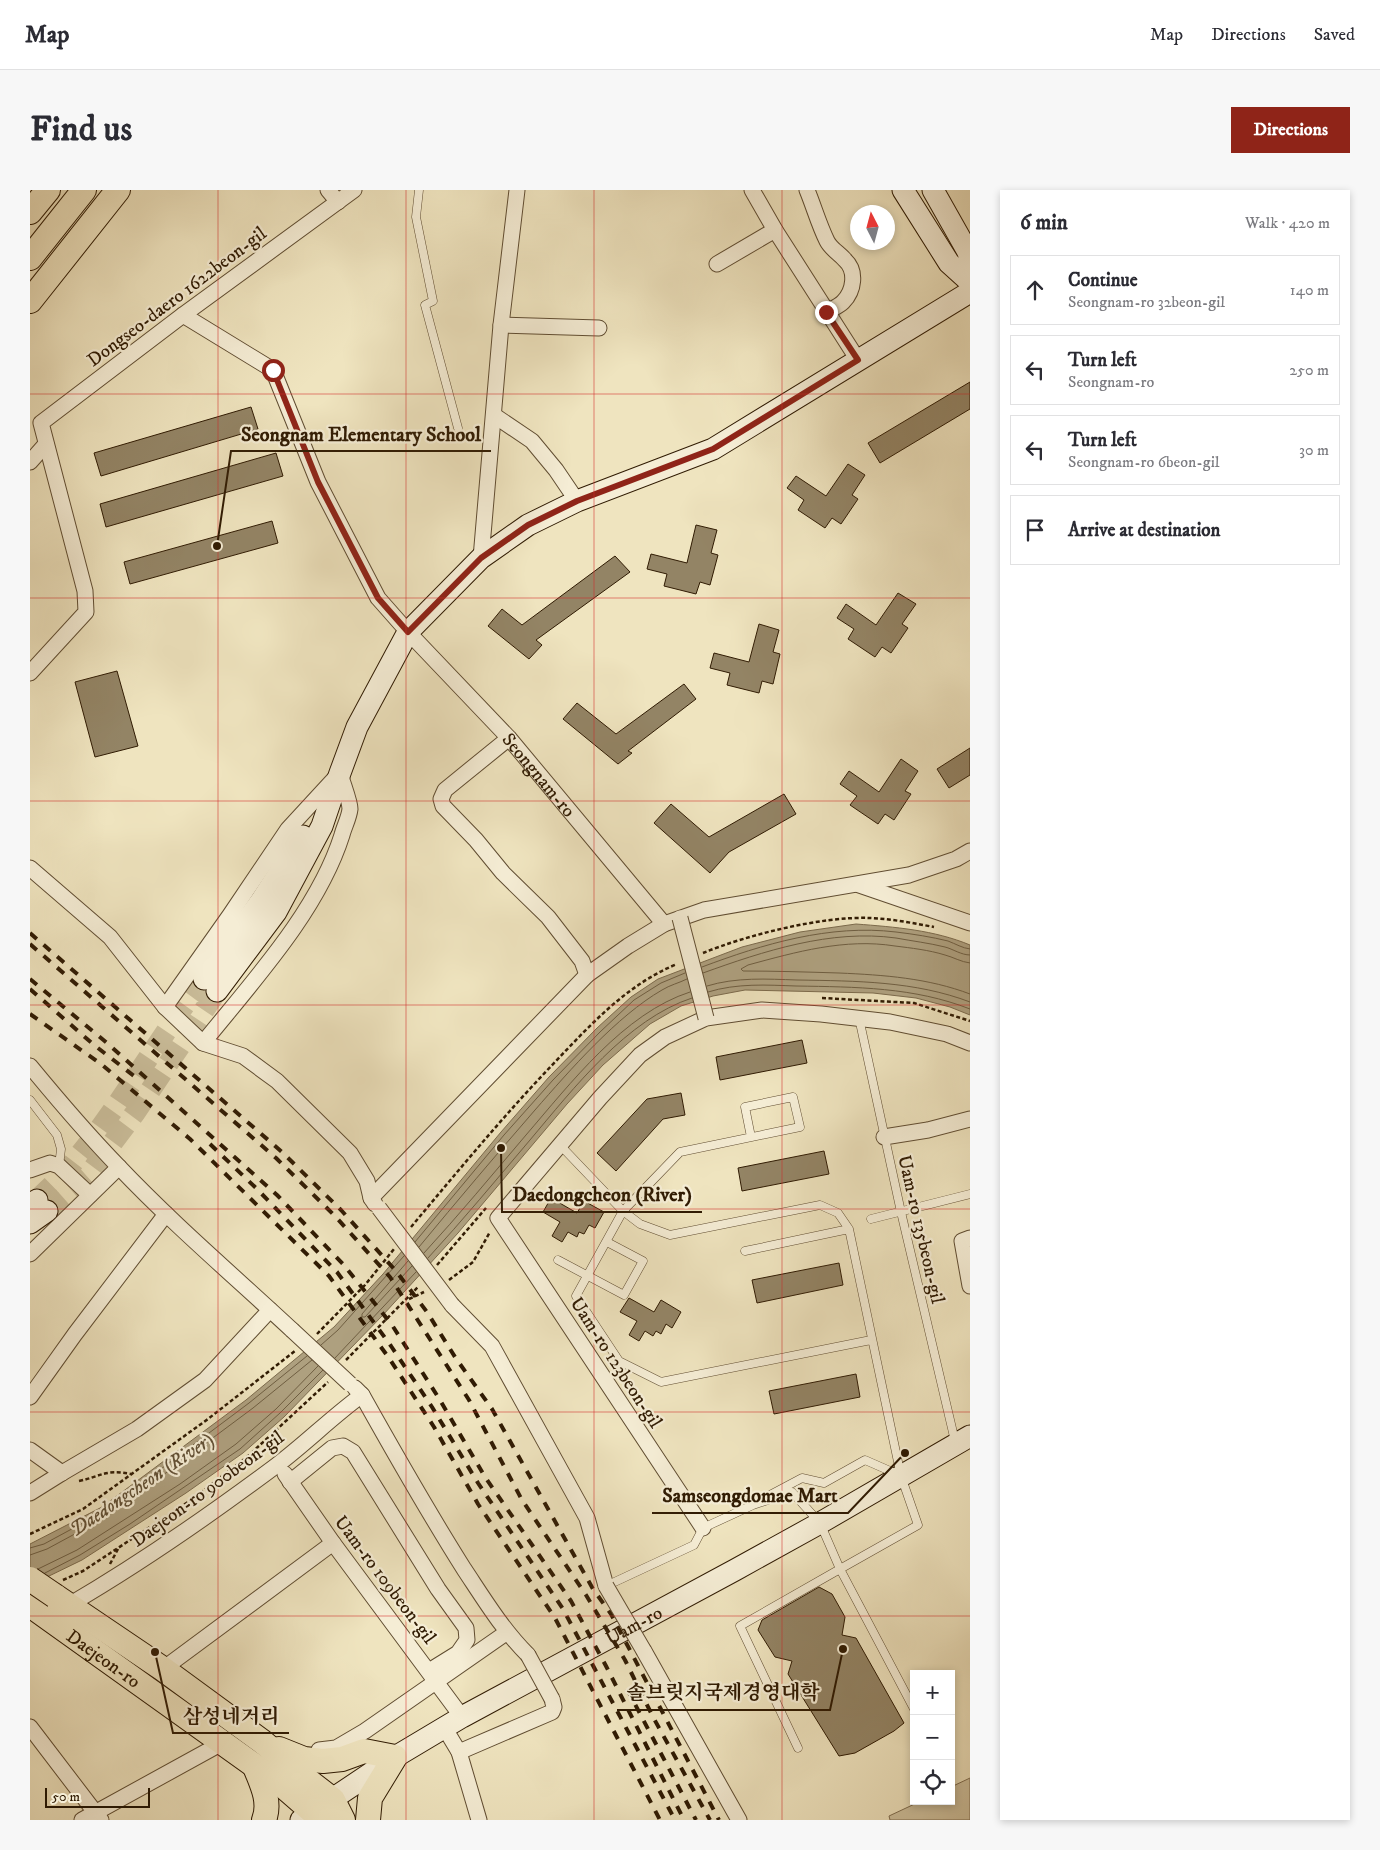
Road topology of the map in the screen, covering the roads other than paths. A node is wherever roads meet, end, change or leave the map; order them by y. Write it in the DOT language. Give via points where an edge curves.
graph roads {
  1 [pos="48,190"];
  2 [pos="84,190"];
  3 [pos="118,190"];
  4 [pos="328,190"];
  5 [pos="354,190"];
  6 [pos="419,190"];
  7 [pos="517,190"];
  8 [pos="752,190"];
  9 [pos="807,190"];
  10 [pos="904,190"];
  11 [pos="933,190"];
  12 [pos="338,202"];
  13 [pos="30,212"];
  14 [pos="775,230"];
  15 [pos="30,258"];
  16 [pos="970,261"];
  17 [pos="717,264"];
  18 [pos="970,282"];
  19 [pos="970,292"];
  20 [pos="30,301"];
  21 [pos="826,312"];
  22 [pos="183,315"];
  23 [pos="502,325"];
  24 [pos="599,328"];
  25 [pos="858,360"];
  26 [pos="494,416"];
  27 [pos="458,428"];
  28 [pos="46,444"];
  29 [pos="30,462"];
  30 [pos="577,501"];
  31 [pos="481,558"];
  32 [pos="408,632"];
  33 [pos="30,673"];
  34 [pos="509,738"];
  35 [pos="340,773"];
  36 [pos="970,851"];
  37 [pos="30,868"];
  38 [pos="858,885"];
  39 [pos="680,918"];
  40 [pos="970,923"];
  41 [pos="664,924"];
  42 [pos="587,975"];
  43 [pos="210,985"];
  44 [pos="165,1007"];
  45 [pos="706,1018"];
  46 [pos="858,1018"];
  47 [pos="203,1043"];
  48 [pos="970,1043"];
  49 [pos="30,1066"];
  50 [pos="30,1100"];
  51 [pos="970,1119"];
  52 [pos="751,1137"];
  53 [pos="884,1137"];
  54 [pos="560,1145"];
  55 [pos="59,1166"];
  56 [pos="119,1167"];
  57 [pos="30,1170"];
  58 [pos="970,1194"];
  59 [pos="90,1195"];
  60 [pos="375,1203"];
  61 [pos="38,1206"];
  62 [pos="623,1211"];
  63 [pos="901,1212"];
  64 [pos="166,1214"];
  65 [pos="871,1219"];
  66 [pos="30,1223"];
  67 [pos="849,1229"];
  68 [pos="970,1238"];
  69 [pos="607,1242"];
  70 [pos="745,1251"];
  71 [pos="30,1254"];
  72 [pos="558,1260"];
  73 [pos="588,1276"];
  74 [pos="970,1286"];
  75 [pos="270,1310"];
  76 [pos="871,1340"];
  77 [pos="362,1395"];
  78 [pos="30,1397"];
  79 [pos="963,1441"];
  80 [pos="30,1450"];
  81 [pos="278,1464"];
  82 [pos="62,1473"];
  83 [pos="901,1476"];
  84 [pos="290,1482"];
  85 [pos="30,1494"];
  86 [pos="753,1505"];
  87 [pos="820,1523"];
  88 [pos="703,1528"];
  89 [pos="333,1543"];
  90 [pos="840,1570"];
  91 [pos="30,1579"];
  92 [pos="606,1586"];
  93 [pos="46,1604"];
  94 [pos="506,1633"];
  95 [pos="163,1669"];
  96 [pos="433,1676"];
  97 [pos="910,1701"];
  98 [pos="462,1717"];
  99 [pos="30,1727"];
  100 [pos="444,1727"];
  101 [pos="222,1743"];
  102 [pos="264,1743"];
  103 [pos="798,1748"];
  104 [pos="286,1752"];
  105 [pos="459,1752"];
  106 [pos="395,1757"];
  107 [pos="255,1767"];
  108 [pos="338,1810"];
  109 [pos="311,1817"];
  110 [pos="93,1818"];
  111 [pos="264,1820"];
  112 [pos="368,1820"];
  113 [pos="479,1820"];
  114 [pos="739,1820"];
  1 -- 13 [label="main road"];
  2 -- 15 [label="main road"];
  3 -- 20 [label="main road"];
  4 -- 12 [label="street"];
  5 -- 12 [label="street, Dongseo-daero 1622beon-gil"];
  6 -- 27 [label="lane" via="416,217 433,301 425,304"];
  7 -- 23 [label="street"];
  8 -- 14 [label="street"];
  9 -- 21 [label="street" via="827,241 852,270 849,294 843,302"];
  10 -- 18 [label="main road" via="949,263"];
  11 -- 16 [label="main road"];
  12 -- 22 [label="street, Dongseo-daero 1622beon-gil"];
  14 -- 17 [label="street"];
  14 -- 21 [label="street"];
  19 -- 25 [label="main road"];
  21 -- 25 [label="street"];
  22 -- 28 [label="street, Dongseo-daero 1622beon-gil" via="41,423"];
  22 -- 32 [label="street, Seongnam-ro" via="273,370 318,482 378,598"];
  23 -- 24 [label="street"];
  23 -- 26 [label="street"];
  25 -- 30 [label="main road" via="713,449"];
  26 -- 30 [label="street" via="532,441"];
  26 -- 31 [label="street"];
  28 -- 29 [label="street"];
  28 -- 33 [label="street, Dongseo-daero 1622beon-gil" via="85,591 86,612"];
  30 -- 31 [label="main road" via="528,525"];
  31 -- 32 [label="main road"];
  32 -- 34 [label="street, Seongnam-ro"];
  32 -- 35 [label="main road" via="357,727"];
  34 -- 41 [label="street, Seongnam-ro"];
  34 -- 42 [label="street" via="445,790 441,799 443,806 548,917 582,960"];
  35 -- 43 [label="main road"];
  35 -- 44 [label="street" via="288,829"];
  35 -- 47 [label="street" via="350,809 335,855 295,924"];
  36 -- 38 [label="street" via="909,875"];
  37 -- 44 [label="street" via="110,937"];
  38 -- 39 [label="street" via="704,910"];
  38 -- 40 [label="street"];
  39 -- 41 [label="street"];
  39 -- 45 [label="street, bridge"];
  41 -- 42 [label="street"];
  42 -- 60 [label="street"];
  44 -- 47 [label="street"];
  45 -- 46 [label="street" via="762,1010"];
  45 -- 54 [label="street" via="665,1037 640,1055"];
  46 -- 48 [label="street" via="947,1034"];
  46 -- 53 [label="lane, Uam-ro 135beon-gil"];
  47 -- 60 [label="street" via="243,1056 277,1081 350,1153 367,1181"];
  49 -- 56 [label="street"];
  50 -- 55 [label="lane" via="58,1135 62,1149"];
  51 -- 53 [label="street"];
  52 -- 52 [label="lane" via="800,1127 792,1097 744,1107"];
  52 -- 62 [label="lane" via="680,1152"];
  53 -- 63 [label="lane, Uam-ro 135beon-gil"];
  54 -- 62 [label="lane"];
  54 -- 88 [label="street, Uam-ro 123beon-gil" via="498,1218"];
  55 -- 57 [label="street" via="50,1163"];
  55 -- 59 [label="street"];
  56 -- 59 [label="street"];
  56 -- 64 [label="street"];
  58 -- 63 [label="lane"];
  59 -- 71 [label="street"];
  60 -- 92 [label="street, bridge" via="452,1305 492,1346 587,1518"];
  61 -- 66 [label="main road"];
  62 -- 67 [label="lane" via="640,1224 670,1235 820,1205 838,1213"];
  62 -- 69 [label="lane"];
  63 -- 65 [label="lane"];
  63 -- 79 [label="lane, Uam-ro 135beon-gil"];
  64 -- 75 [label="street"];
  64 -- 78 [label="street"];
  67 -- 70 [label="lane"];
  67 -- 76 [label="lane"];
  68 -- 74 [label="street" via="962,1241"];
  69 -- 73 [label="lane"];
  69 -- 73 [label="lane" via="643,1261 638,1270 624,1295"];
  72 -- 73 [label="lane"];
  73 -- 76 [label="lane" via="576,1296 619,1361 661,1382"];
  75 -- 77 [label="street, bridge"];
  75 -- 82 [label="street" via="205,1380 138,1429"];
  76 -- 83 [label="lane"];
  77 -- 81 [label="street, Daejeon-ro 900beon-gil"];
  77 -- 94 [label="street" via="438,1528"];
  79 -- 83 [label="main road, Uam-ro"];
  80 -- 82 [label="street"];
  81 -- 84 [label="street, Uam-ro 109beon-gil"];
  81 -- 93 [label="street, Daejeon-ro 900beon-gil" via="104,1585"];
  82 -- 85 [label="street"];
  83 -- 86 [label="lane" via="865,1460 824,1483 802,1478"];
  83 -- 87 [label="main road, Uam-ro"];
  83 -- 90 [label="lane" via="918,1525"];
  84 -- 89 [label="street, Uam-ro 109beon-gil"];
  84 -- 96 [label="street" via="332,1448 343,1446 353,1452 466,1628 467,1640"];
  86 -- 87 [label="lane" via="792,1492"];
  86 -- 88 [label="lane"];
  87 -- 90 [label="lane"];
  87 -- 98 [label="main road, Uam-ro"];
  88 -- 92 [label="lane" via="694,1545"];
  89 -- 95 [label="street, Daejeon-ro"];
  89 -- 96 [label="street, Uam-ro 109beon-gil"];
  90 -- 97 [label="lane"];
  90 -- 103 [label="lane" via="740,1626"];
  91 -- 93 [label="main road, bridge"];
  92 -- 114 [label="street, bridge"];
  93 -- 95 [label="main road, Daejeon-ro"];
  93 -- 101 [label="main road, Daejeon-ro" via="143,1684"];
  94 -- 96 [label="street"];
  94 -- 105 [label="street, bridge" via="528,1655 554,1707 552,1712"];
  95 -- 102 [label="main road, Daejeon-ro"];
  96 -- 98 [label="street, Uam-ro 109beon-gil"];
  96 -- 104 [label="street" via="365,1731 336,1748"];
  98 -- 100 [label="main road, Uam-ro"];
  99 -- 110 [label="street"];
  100 -- 105 [label="street"];
  100 -- 106 [label="main road, Uam-ro"];
  101 -- 107 [label="main road, Daejeon-ro"];
  101 -- 110 [label="street"];
  102 -- 104 [label="main road"];
  102 -- 108 [label="main road, Daejeon-ro"];
  104 -- 106 [label="main road" via="304,1759 323,1761 342,1759 364,1751"];
  105 -- 113 [label="street"];
  106 -- 108 [label="main road, Uam-ro"];
  106 -- 112 [label="main road" via="370,1798"];
  107 -- 109 [label="main road, Daejeon-ro" via="283,1786"];
  107 -- 111 [label="main road" via="266,1796"];
  108 -- 109 [label="main road, Uam-ro"];
}
